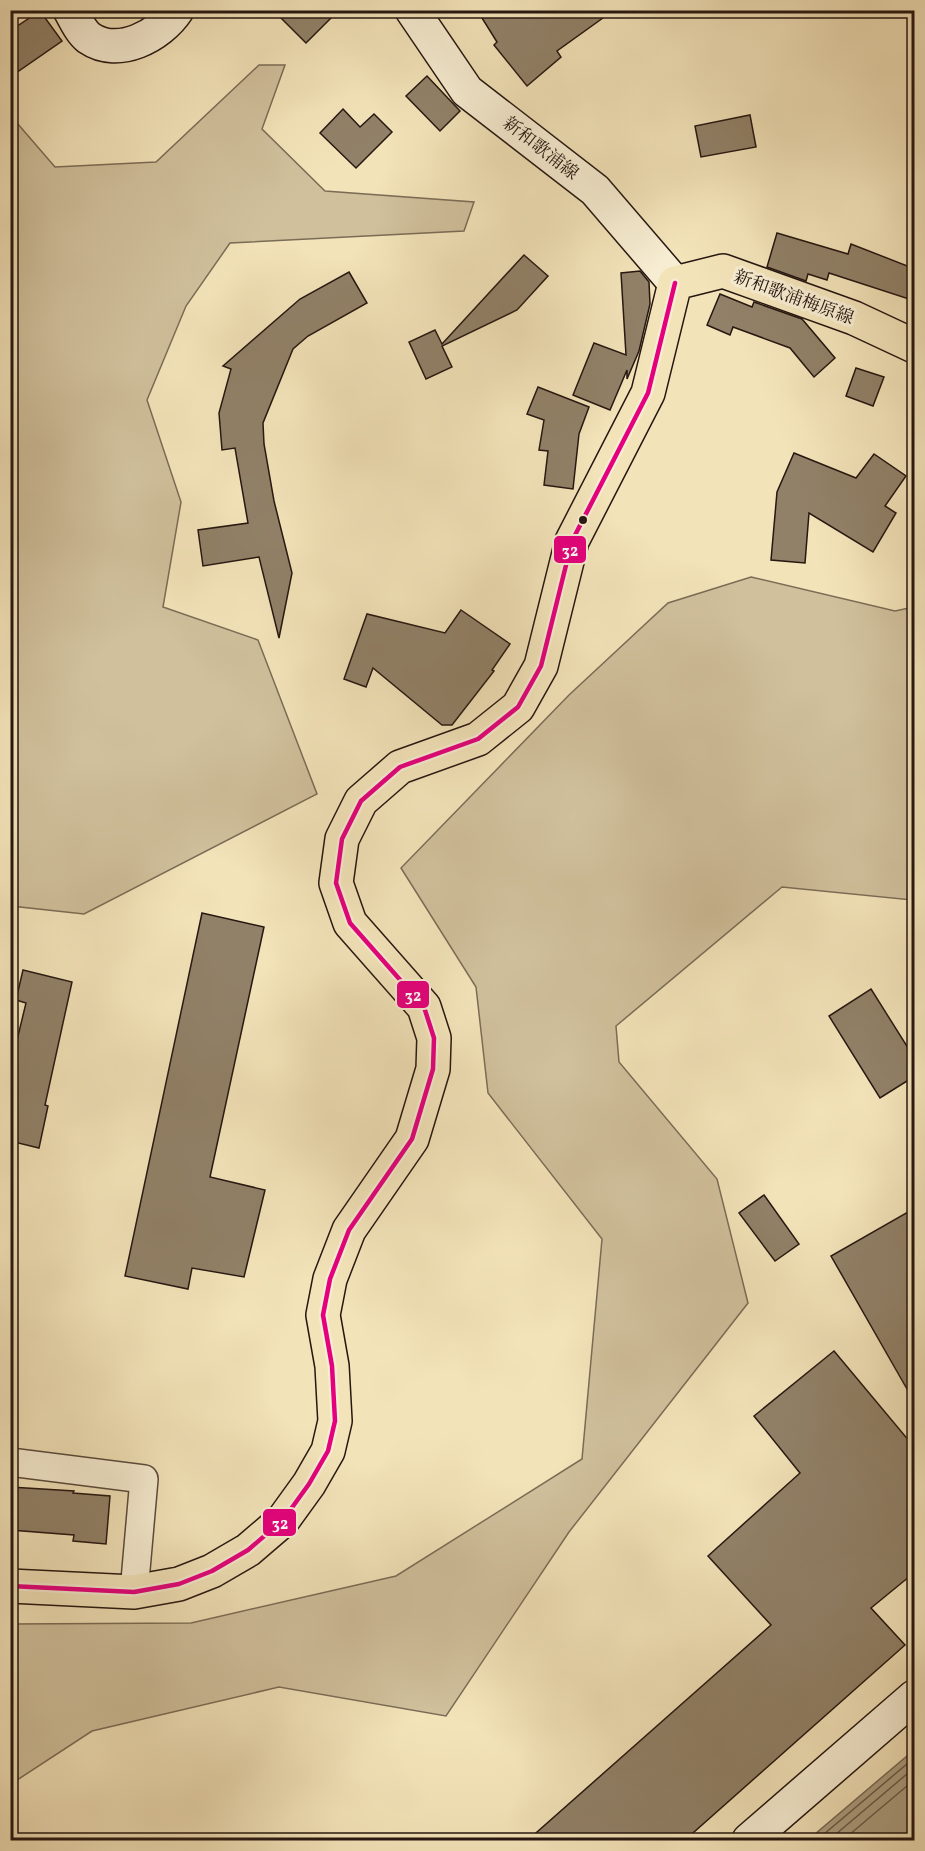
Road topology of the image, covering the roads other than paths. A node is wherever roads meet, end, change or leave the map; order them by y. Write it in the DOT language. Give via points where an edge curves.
graph roads {
  1 [pos="70,10"];
  2 [pos="177,10"];
  3 [pos="412,10"];
  4 [pos="675,283"];
  5 [pos="915,346"];
  6 [pos="10,1462"];
  7 [pos="10,1586"];
  8 [pos="134,1592"];
  9 [pos="915,1696"];
  10 [pos="749,1840"];
  1 -- 2 [label="main road" via="88,38 108,45 135,43 151,35"];
  3 -- 4 [label="main road, 新和歌浦線" via="467,91 595,190"];
  4 -- 5 [label="main road, 新和歌浦梅原線" via="723,271 854,318"];
  4 -- 8 [label="main road" via="648,393 572,541 541,666 518,707 478,739 400,767 361,801 342,839 336,883 350,923 424,1007 434,1048 433,1069 412,1139 349,1230 330,1279 323,1316 332,1366 335,1421 328,1451 283,1520 248,1550 212,1571 178,1584"];
  6 -- 8 [label="street" via="144,1479"];
  7 -- 8 [label="main road"];
  9 -- 10 [label="main road"];
}
